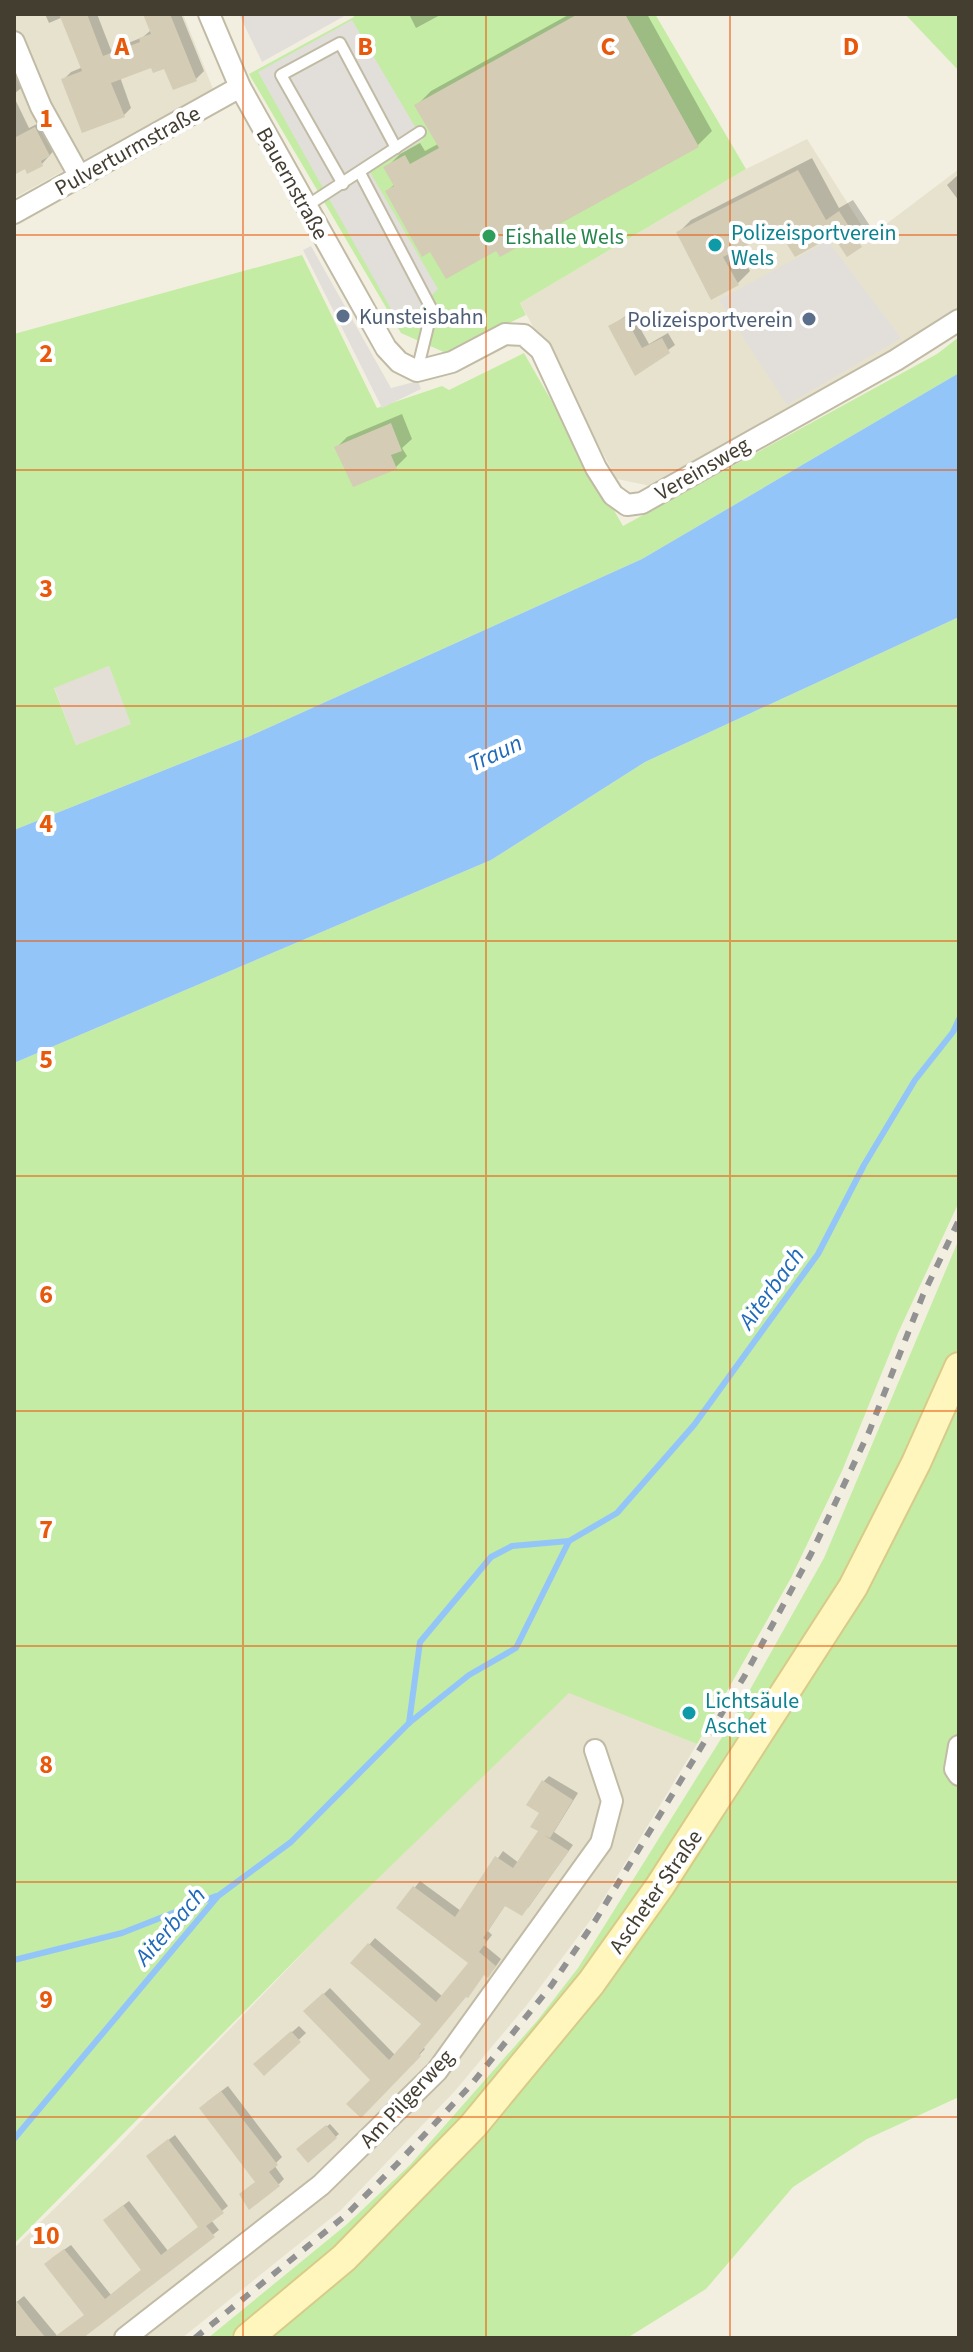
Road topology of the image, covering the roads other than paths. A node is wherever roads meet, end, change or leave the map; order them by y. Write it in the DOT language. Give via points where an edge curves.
graph roads {
  1 [pos="209,14"];
  2 [pos="14,42"];
  3 [pos="240,87"];
  4 [pos="420,132"];
  5 [pos="396,148"];
  6 [pos="360,173"];
  7 [pos="80,177"];
  8 [pos="343,184"];
  9 [pos="305,207"];
  10 [pos="14,213"];
  11 [pos="959,320"];
  12 [pos="417,371"];
  13 [pos="959,1367"];
  14 [pos="959,1746"];
  15 [pos="595,1750"];
  16 [pos="959,1775"];
  17 [pos="125,2338"];
  18 [pos="248,2338"];
  1 -- 3 [label="street, Bauernstraße"];
  2 -- 7 [label="street" via="41,107"];
  3 -- 7 [label="street, Pulverturmstraße"];
  3 -- 9 [label="street, Bauernstraße"];
  4 -- 5 [label="lane"];
  5 -- 6 [label="lane"];
  5 -- 8 [label="lane" via="340,43 281,75"];
  6 -- 8 [label="lane"];
  6 -- 12 [label="lane" via="432,310"];
  7 -- 10 [label="street, Pulverturmstraße"];
  8 -- 9 [label="lane"];
  9 -- 12 [label="street, Bauernstraße" via="386,348"];
  11 -- 12 [label="street, Vereinsweg" via="642,503 627,505 613,495 596,468 541,350 524,335 505,334 452,362"];
  13 -- 18 [label="main road, Ascheter Straße" via="853,1587 660,1886 591,1983 473,2126 344,2258"];
  14 -- 16 [label="street"];
  15 -- 17 [label="street, Am Pilgerweg" via="612,1801 601,1843 437,2071 321,2185"];
}
